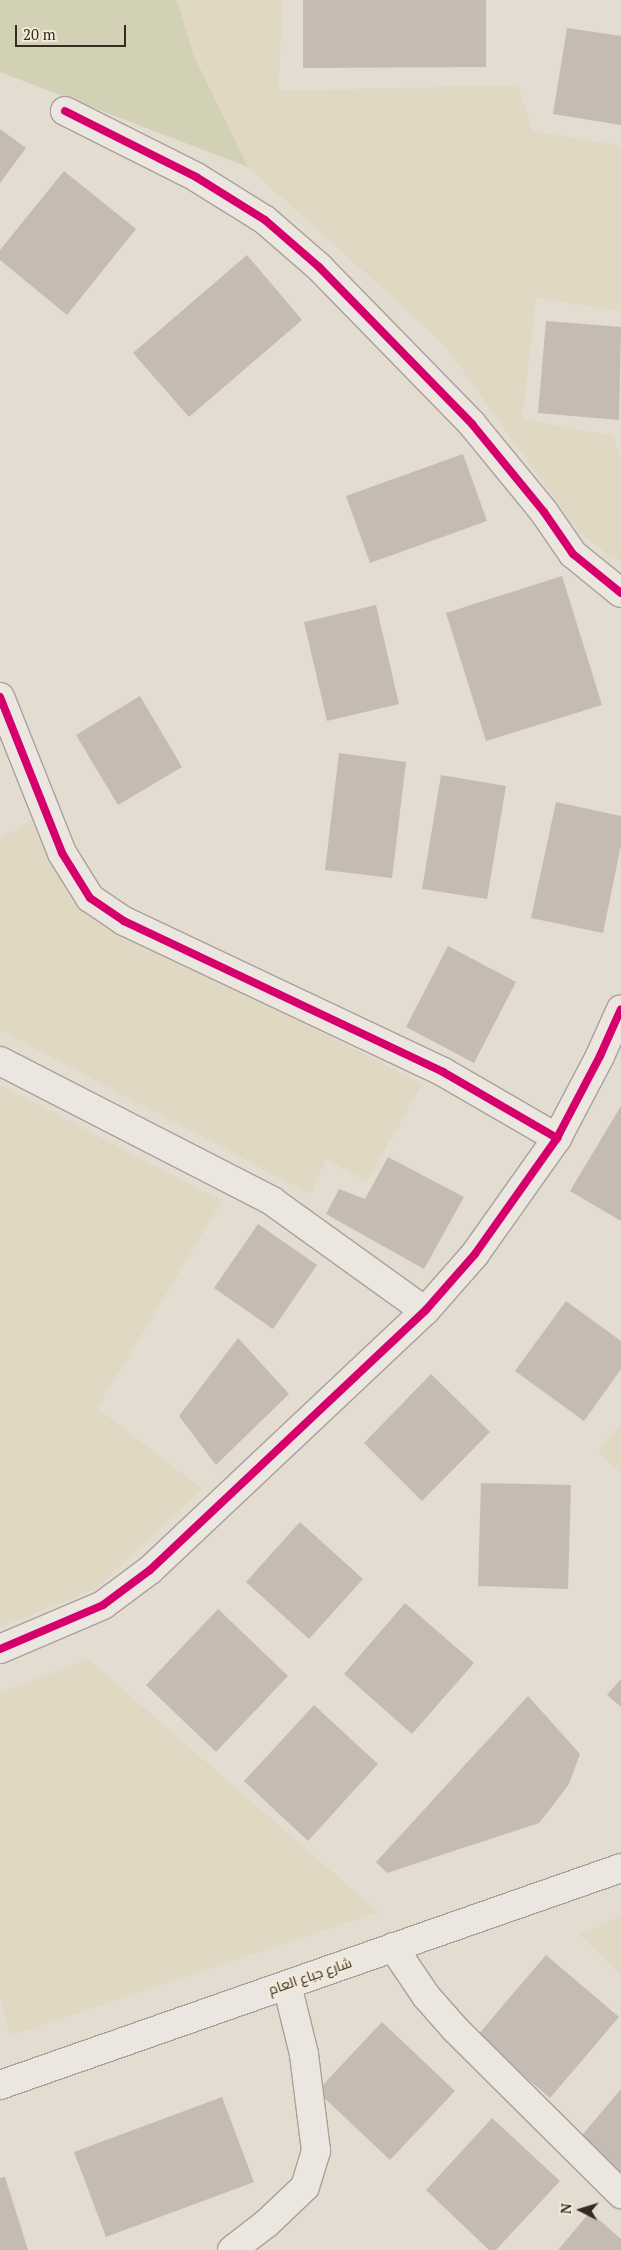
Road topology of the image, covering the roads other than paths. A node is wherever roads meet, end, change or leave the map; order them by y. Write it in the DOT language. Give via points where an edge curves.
graph roads {
  1 [pos="65,111"];
  2 [pos="621,593"];
  3 [pos="0,697"];
  4 [pos="621,1009"];
  5 [pos="0,1061"];
  6 [pos="556,1138"];
  7 [pos="425,1311"];
  8 [pos="0,1649"];
  9 [pos="621,1868"];
  10 [pos="393,1947"];
  11 [pos="286,1985"];
  12 [pos="0,2085"];
  13 [pos="621,2194"];
  14 [pos="232,2250"];
  1 -- 2 [label="street" via="196,177 265,220 319,267 472,424 544,512 573,554"];
  3 -- 6 [label="street" via="62,853 90,898 124,922 443,1072"];
  4 -- 6 [label="street"];
  5 -- 7 [label="street" via="272,1201"];
  6 -- 7 [label="street" via="475,1254"];
  7 -- 8 [label="street" via="150,1570 103,1605"];
  9 -- 10 [label="street, شارع جباع العام"];
  10 -- 11 [label="street, شارع جباع العام"];
  10 -- 13 [label="street" via="426,1996 456,2030"];
  11 -- 12 [label="street, شارع جباع العام"];
  11 -- 14 [label="street" via="304,2054 316,2151 305,2187"];
}
